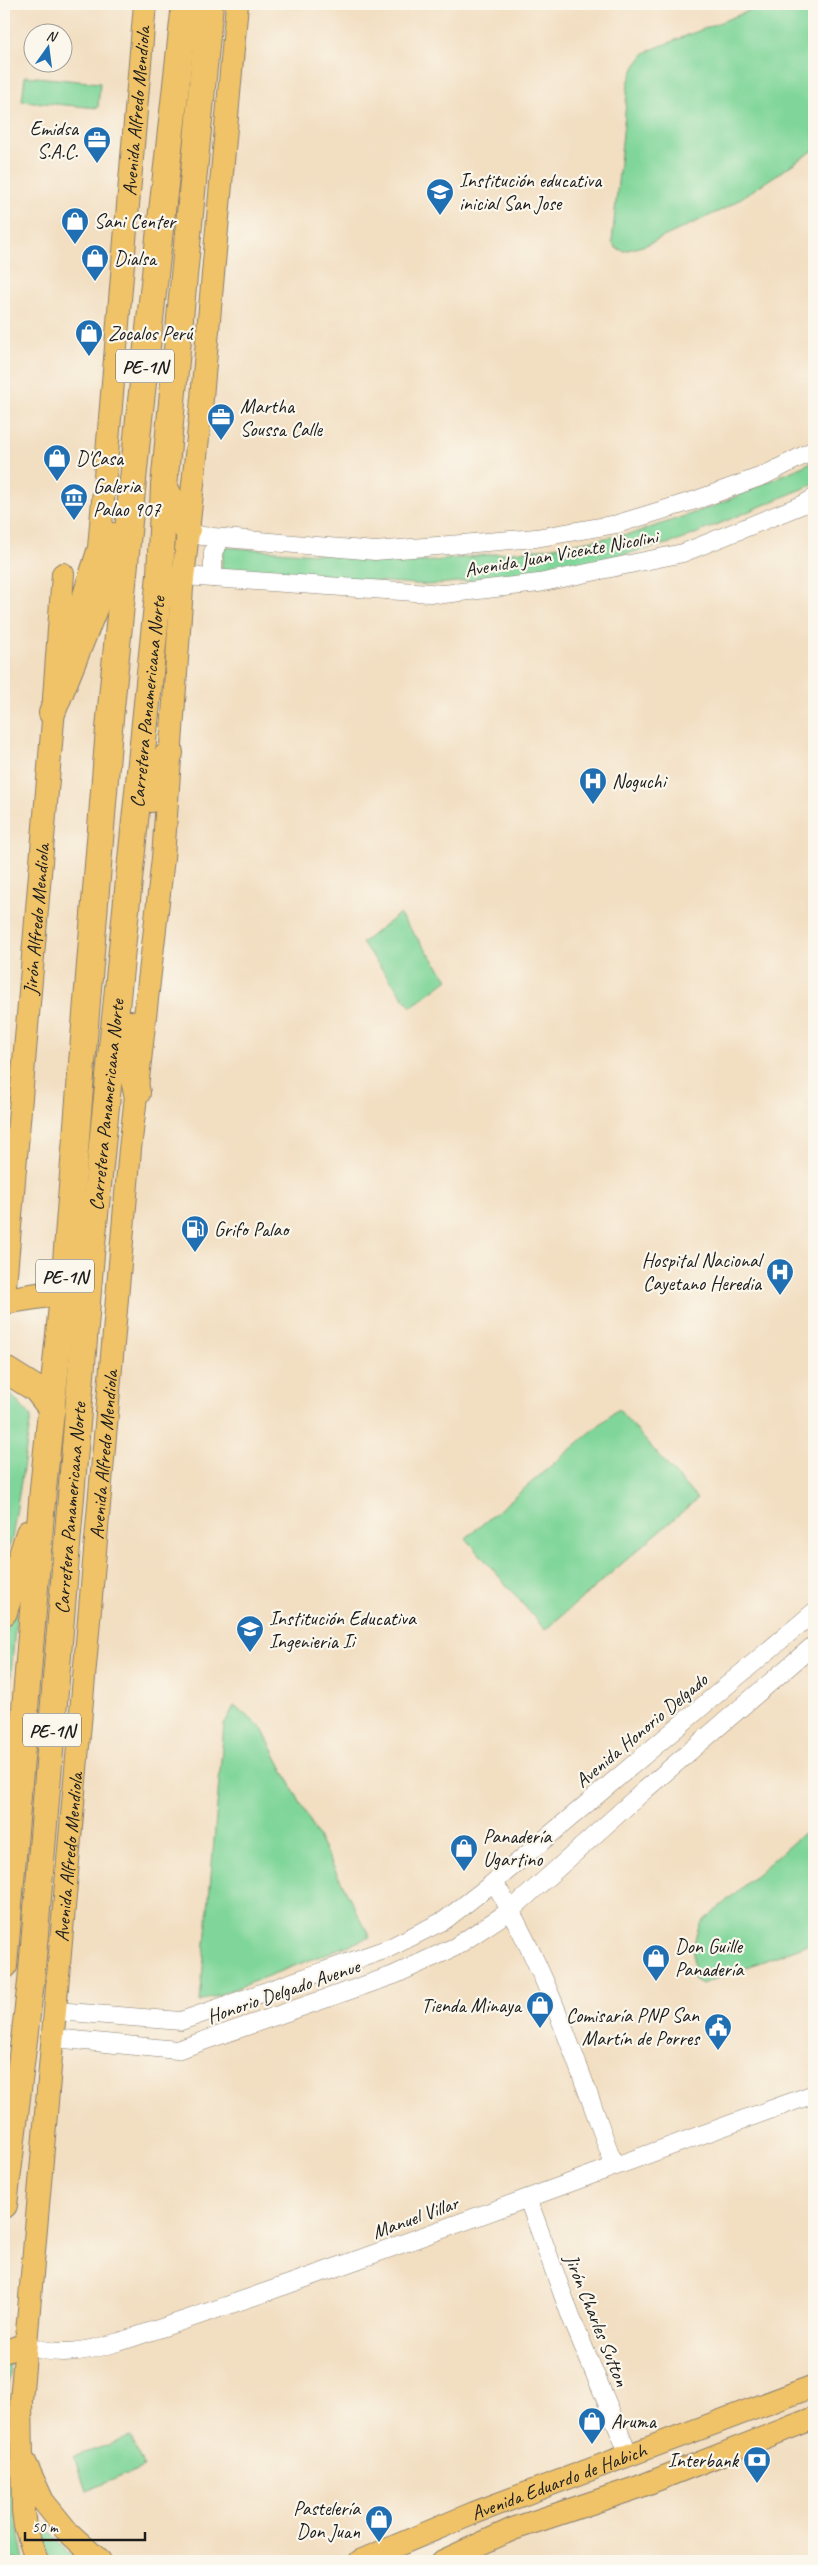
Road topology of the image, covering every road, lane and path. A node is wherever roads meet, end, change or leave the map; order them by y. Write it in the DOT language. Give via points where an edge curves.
graph roads {
  1 [pos="145,4"];
  2 [pos="185,4"];
  3 [pos="210,4"];
  4 [pos="236,4"];
  5 [pos="138,428"];
  6 [pos="814,450"];
  7 [pos="164,486"];
  8 [pos="814,498"];
  9 [pos="187,530"];
  10 [pos="220,538"];
  11 [pos="63,574"];
  12 [pos="91,576"];
  13 [pos="184,576"];
  14 [pos="213,578"];
  15 [pos="53,708"];
  16 [pos="170,753"];
  17 [pos="128,868"];
  18 [pos="121,958"];
  19 [pos="137,1094"];
  20 [pos="64,1286"];
  21 [pos="4,1300"];
  22 [pos="4,1369"];
  23 [pos="52,1409"];
  24 [pos="43,1489"];
  25 [pos="4,1612"];
  26 [pos="814,1612"];
  27 [pos="814,1645"];
  28 [pos="494,1882"];
  29 [pos="511,1910"];
  30 [pos="4,1966"];
  31 [pos="56,2011"];
  32 [pos="54,2038"];
  33 [pos="814,2094"];
  34 [pos="614,2165"];
  35 [pos="528,2199"];
  36 [pos="4,2205"];
  37 [pos="26,2344"];
  38 [pos="4,2352"];
  39 [pos="814,2386"];
  40 [pos="814,2418"];
  41 [pos="21,2453"];
  42 [pos="629,2455"];
  43 [pos="37,2561"];
  44 [pos="100,2561"];
  45 [pos="360,2561"];
  46 [pos="443,2561"];
  1 -- 12 [label="main road, Avenida Alfredo Mendiola" via="102,518 99,548"];
  2 -- 5 [label="highway, Carretera Panamericana Norte / PE-1N"];
  3 -- 7 [label="highway, Carretera Panamericana Norte / PE-1N"];
  4 -- 9 [label="main road" via="201,409"];
  5 -- 15 [label="highway" via="128,460 100,594"];
  5 -- 20 [label="highway, Carretera Panamericana Norte / PE-1N" via="108,739"];
  6 -- 10 [label="street, Avenida Juan Vicente Nicolini" via="765,475 690,502 617,524 536,538 375,551"];
  7 -- 9 [label="highway"];
  7 -- 17 [label="highway, Carretera Panamericana Norte / PE-1N" via="160,575"];
  8 -- 14 [label="street, Avenida Juan Vicente Nicolini" via="683,552 539,583 444,594"];
  9 -- 10 [label="street, Avenida Juan Vicente Nicolini"];
  9 -- 13 [label="main road"];
  10 -- 14 [label="street" via="214,552"];
  11 -- 15 [label="main road"];
  12 -- 15 [label="main road, Jirón Alfredo Mendiola" via="63,660"];
  13 -- 14 [label="street, Avenida Juan Vicente Nicolini"];
  13 -- 16 [label="main road"];
  15 -- 21 [label="main road, Jirón Alfredo Mendiola"];
  16 -- 17 [label="highway" via="156,767 146,844"];
  16 -- 19 [label="main road" via="163,858"];
  17 -- 18 [label="highway, Carretera Panamericana Norte / PE-1N"];
  18 -- 19 [label="highway" via="132,990 128,1054"];
  18 -- 36 [label="highway, Carretera Panamericana Norte / PE-1N" via="91,1254 31,1982"];
  19 -- 31 [label="main road, Avenida Alfredo Mendiola"];
  20 -- 21 [label="highway" via="43,1295"];
  20 -- 23 [label="highway, Carretera Panamericana Norte / PE-1N"];
  22 -- 23 [label="highway" via="30,1385"];
  23 -- 24 [label="highway, Carretera Panamericana Norte / PE-1N"];
  24 -- 25 [label="highway"];
  24 -- 30 [label="highway, Carretera Panamericana Norte / PE-1N"];
  26 -- 28 [label="street, Avenida Honorio Delgado"];
  27 -- 29 [label="street"];
  28 -- 29 [label="street"];
  28 -- 31 [label="street, Honorio Delgado Avenue" via="445,1920 386,1949 181,2021"];
  29 -- 32 [label="street, Honorio Delgado Avenue" via="455,1947 394,1975 178,2050"];
  29 -- 34 [label="street" via="566,2035"];
  31 -- 32 [label="main road, Avenida Alfredo Mendiola"];
  32 -- 37 [label="main road, Avenida Alfredo Mendiola"];
  33 -- 34 [label="street, Manuel Villar"];
  34 -- 35 [label="street, Manuel Villar"];
  35 -- 37 [label="street, Manuel Villar" via="196,2317 85,2351 41,2351"];
  35 -- 42 [label="street, Jirón Charles Sutton" via="571,2317"];
  37 -- 38 [label="main road"];
  37 -- 41 [label="main road, Avenida Alfredo Mendiola"];
  39 -- 42 [label="main road, Avenida Eduardo de Habich"];
  40 -- 46 [label="main road, Avenida Eduardo de Habich" via="636,2488 513,2529"];
  41 -- 43 [label="main road, Avenida Alfredo Mendiola" via="24,2526"];
  41 -- 44 [label="main road" via="43,2501 68,2532"];
  42 -- 45 [label="main road, Avenida Eduardo de Habich" via="474,2513"];
}
